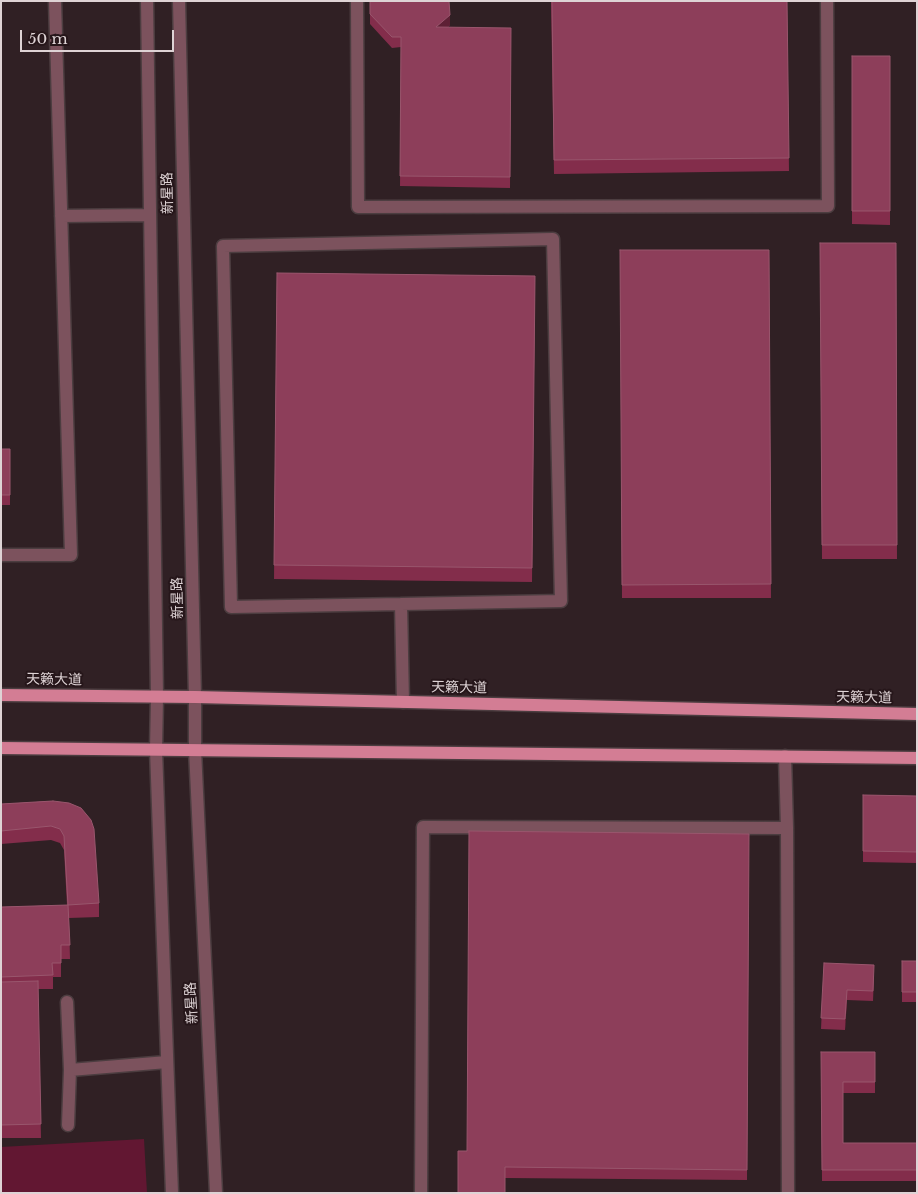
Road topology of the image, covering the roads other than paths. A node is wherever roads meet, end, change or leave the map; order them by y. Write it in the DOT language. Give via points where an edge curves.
graph roads {
  1 [pos="55,1"];
  2 [pos="147,1"];
  3 [pos="179,1"];
  4 [pos="357,1"];
  5 [pos="827,1"];
  6 [pos="150,215"];
  7 [pos="61,216"];
  8 [pos="1,555"];
  9 [pos="401,604"];
  10 [pos="1,695"];
  11 [pos="157,697"];
  12 [pos="195,697"];
  13 [pos="403,702"];
  14 [pos="917,714"];
  15 [pos="1,748"];
  16 [pos="156,750"];
  17 [pos="195,750"];
  18 [pos="785,756"];
  19 [pos="917,758"];
  20 [pos="787,828"];
  21 [pos="67,1002"];
  22 [pos="167,1062"];
  23 [pos="70,1070"];
  24 [pos="68,1125"];
  25 [pos="172,1193"];
  26 [pos="216,1193"];
  27 [pos="421,1193"];
  28 [pos="788,1193"];
  1 -- 7 [label="street"];
  2 -- 6 [label="street, 新星路"];
  3 -- 12 [label="street, 新星路"];
  4 -- 5 [label="street" via="358,206 828,206"];
  6 -- 7 [label="street"];
  6 -- 11 [label="street, 新星路"];
  7 -- 8 [label="street" via="71,555"];
  9 -- 9 [label="street" via="231,607 224,246 552,239 561,601"];
  9 -- 13 [label="street"];
  10 -- 11 [label="main road, 天籁大道"];
  11 -- 12 [label="main road, 天籁大道"];
  11 -- 16 [label="street, 新星路"];
  12 -- 13 [label="main road, 天籁大道"];
  12 -- 17 [label="street, 新星路"];
  13 -- 14 [label="main road, 天籁大道"];
  15 -- 16 [label="main road"];
  16 -- 17 [label="main road"];
  16 -- 22 [label="street, 新星路"];
  17 -- 18 [label="main road"];
  17 -- 26 [label="street, 新星路"];
  18 -- 19 [label="main road"];
  18 -- 20 [label="street"];
  20 -- 27 [label="street" via="423,827"];
  20 -- 28 [label="street"];
  21 -- 23 [label="street"];
  22 -- 23 [label="street"];
  22 -- 25 [label="street, 新星路"];
  23 -- 24 [label="street"];
}
